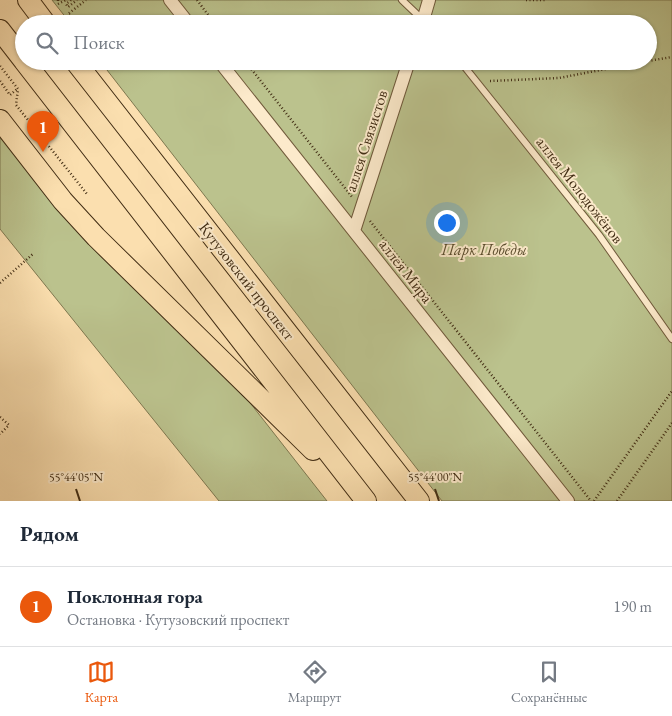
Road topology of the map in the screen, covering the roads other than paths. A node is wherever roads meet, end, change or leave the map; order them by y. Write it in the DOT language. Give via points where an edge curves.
graph roads {
  1 [pos="28,0"];
  2 [pos="170,0"];
  3 [pos="402,0"];
  4 [pos="430,0"];
  5 [pos="39,15"];
  6 [pos="182,15"];
  7 [pos="417,15"];
  8 [pos="426,15"];
  9 [pos="0,30"];
  10 [pos="15,49"];
  11 [pos="31,70"];
  12 [pos="83,70"];
  13 [pos="226,70"];
  14 [pos="407,70"];
  15 [pos="468,70"];
  16 [pos="0,120"];
  17 [pos="354,231"];
  18 [pos="672,339"];
  19 [pos="365,500"];
  20 [pos="419,501"];
  21 [pos="568,501"];
  1 -- 5 [label="main road"];
  2 -- 6 [label="street"];
  3 -- 7 [label="lane"];
  4 -- 8 [label="street"];
  9 -- 10 [label="main road"];
  11 -- 19 [label="main road"];
  12 -- 20 [label="main road, Кутузовский проспект"];
  13 -- 17 [label="street, аллея Мира"];
  14 -- 17 [label="street, аллея Связистов"];
  15 -- 18 [label="lane, аллея Молодожёнов" via="599,235"];
  16 -- 19 [label="main road" via="63,201 96,237"];
  17 -- 21 [label="street, аллея Мира"];
}
